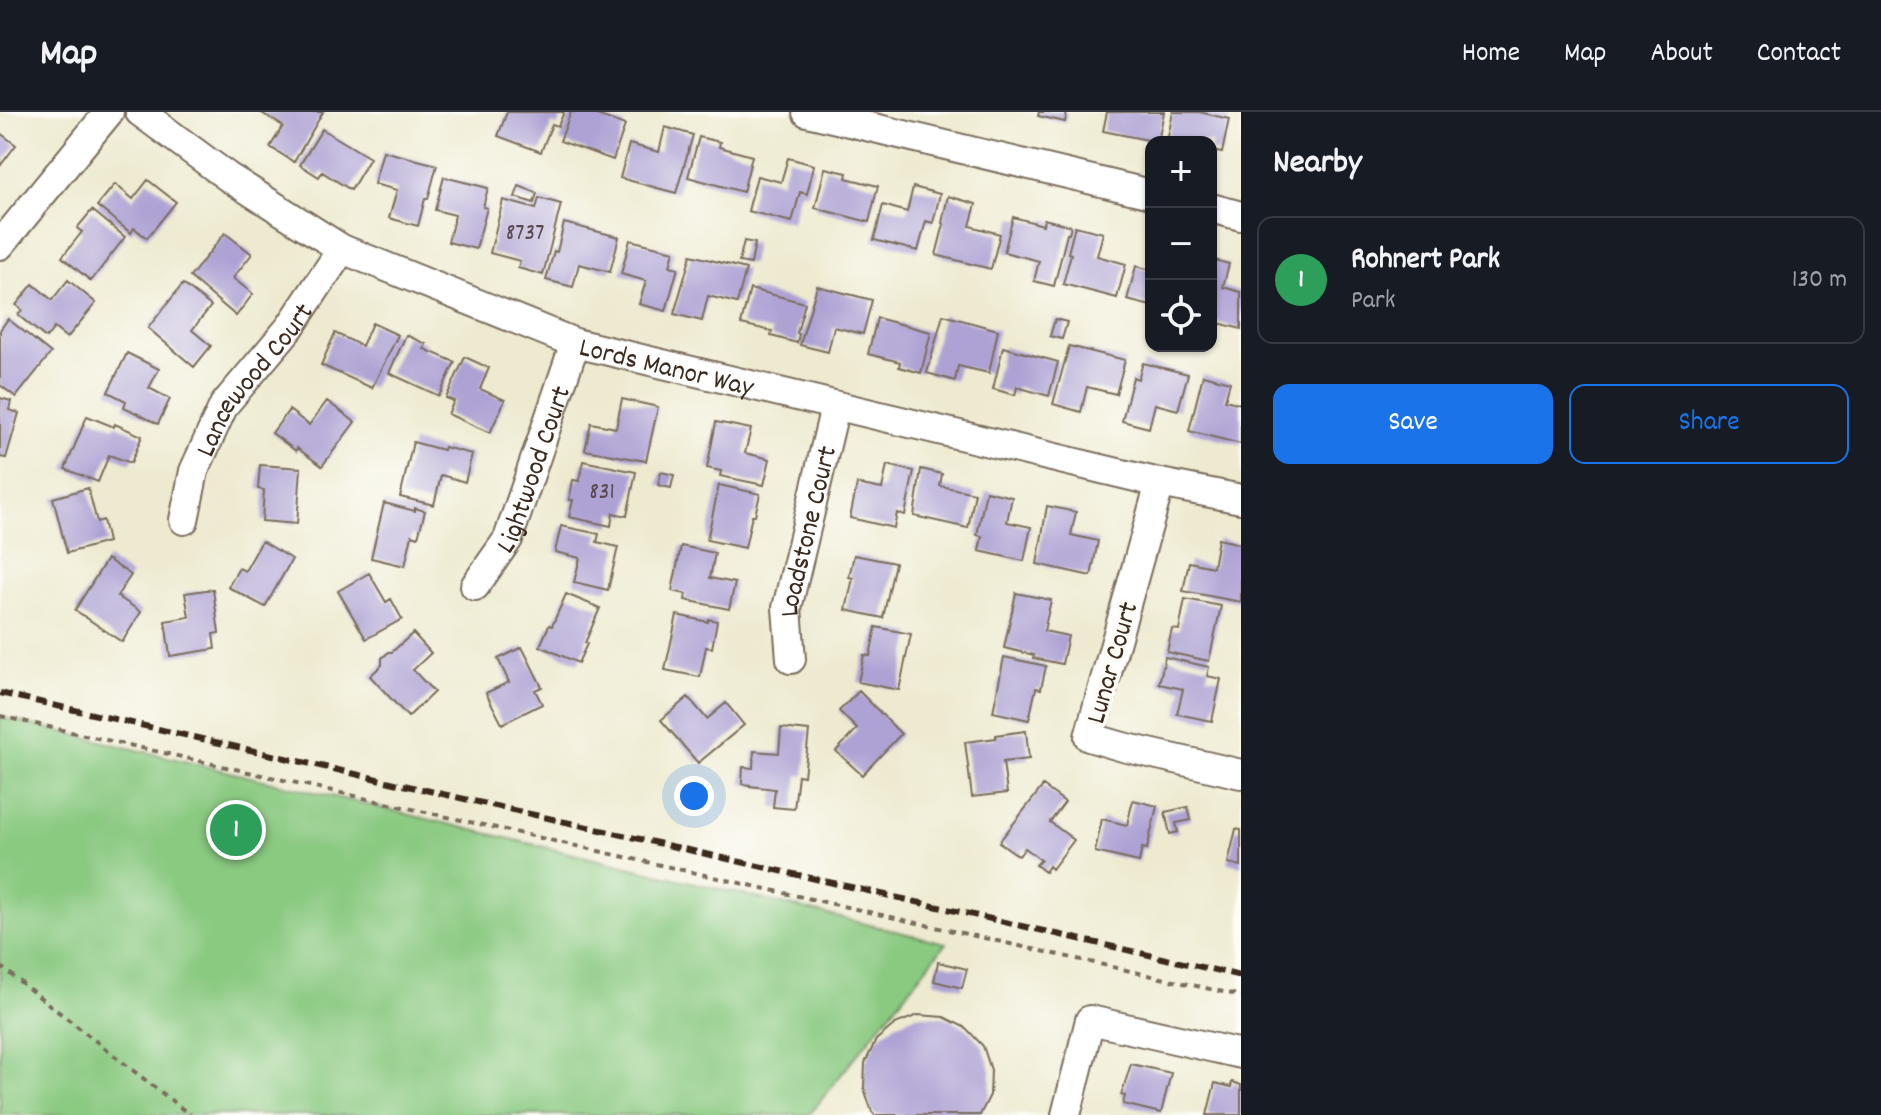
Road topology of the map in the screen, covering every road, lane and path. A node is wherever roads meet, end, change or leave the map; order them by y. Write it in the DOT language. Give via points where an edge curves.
graph roads {
  1 [pos="109,112"];
  2 [pos="140,112"];
  3 [pos="807,112"];
  4 [pos="1145,193"];
  5 [pos="1217,210"];
  6 [pos="1241,216"];
  7 [pos="0,245"];
  8 [pos="342,249"];
  9 [pos="575,343"];
  10 [pos="835,407"];
  11 [pos="1160,483"];
  12 [pos="1241,499"];
  13 [pos="184,520"];
  14 [pos="475,586"];
  15 [pos="791,659"];
  16 [pos="0,716"];
  17 [pos="1241,774"];
  18 [pos="0,966"];
  19 [pos="1241,996"];
  20 [pos="1241,1054"];
  21 [pos="190,1115"];
  22 [pos="1066,1115"];
  1 -- 7 [label="street"];
  2 -- 8 [label="street, Lords Manor Way" via="228,177"];
  3 -- 4 [label="street"];
  5 -- 6 [label="street"];
  8 -- 9 [label="street, Lords Manor Way"];
  8 -- 13 [label="street, Lancewood Court" via="290,327 224,405 194,471"];
  9 -- 10 [label="street, Lords Manor Way"];
  9 -- 14 [label="street, Lightwood Court" via="508,539"];
  10 -- 11 [label="street, Lords Manor Way"];
  10 -- 15 [label="street, Loadstone Court" via="787,608"];
  11 -- 12 [label="street, Lords Manor Way"];
  11 -- 17 [label="street, Lunar Court" via="1089,737"];
  16 -- 19 [label="path"];
  18 -- 21 [label="path"];
  20 -- 22 [label="street" via="1090,1020"];
}
